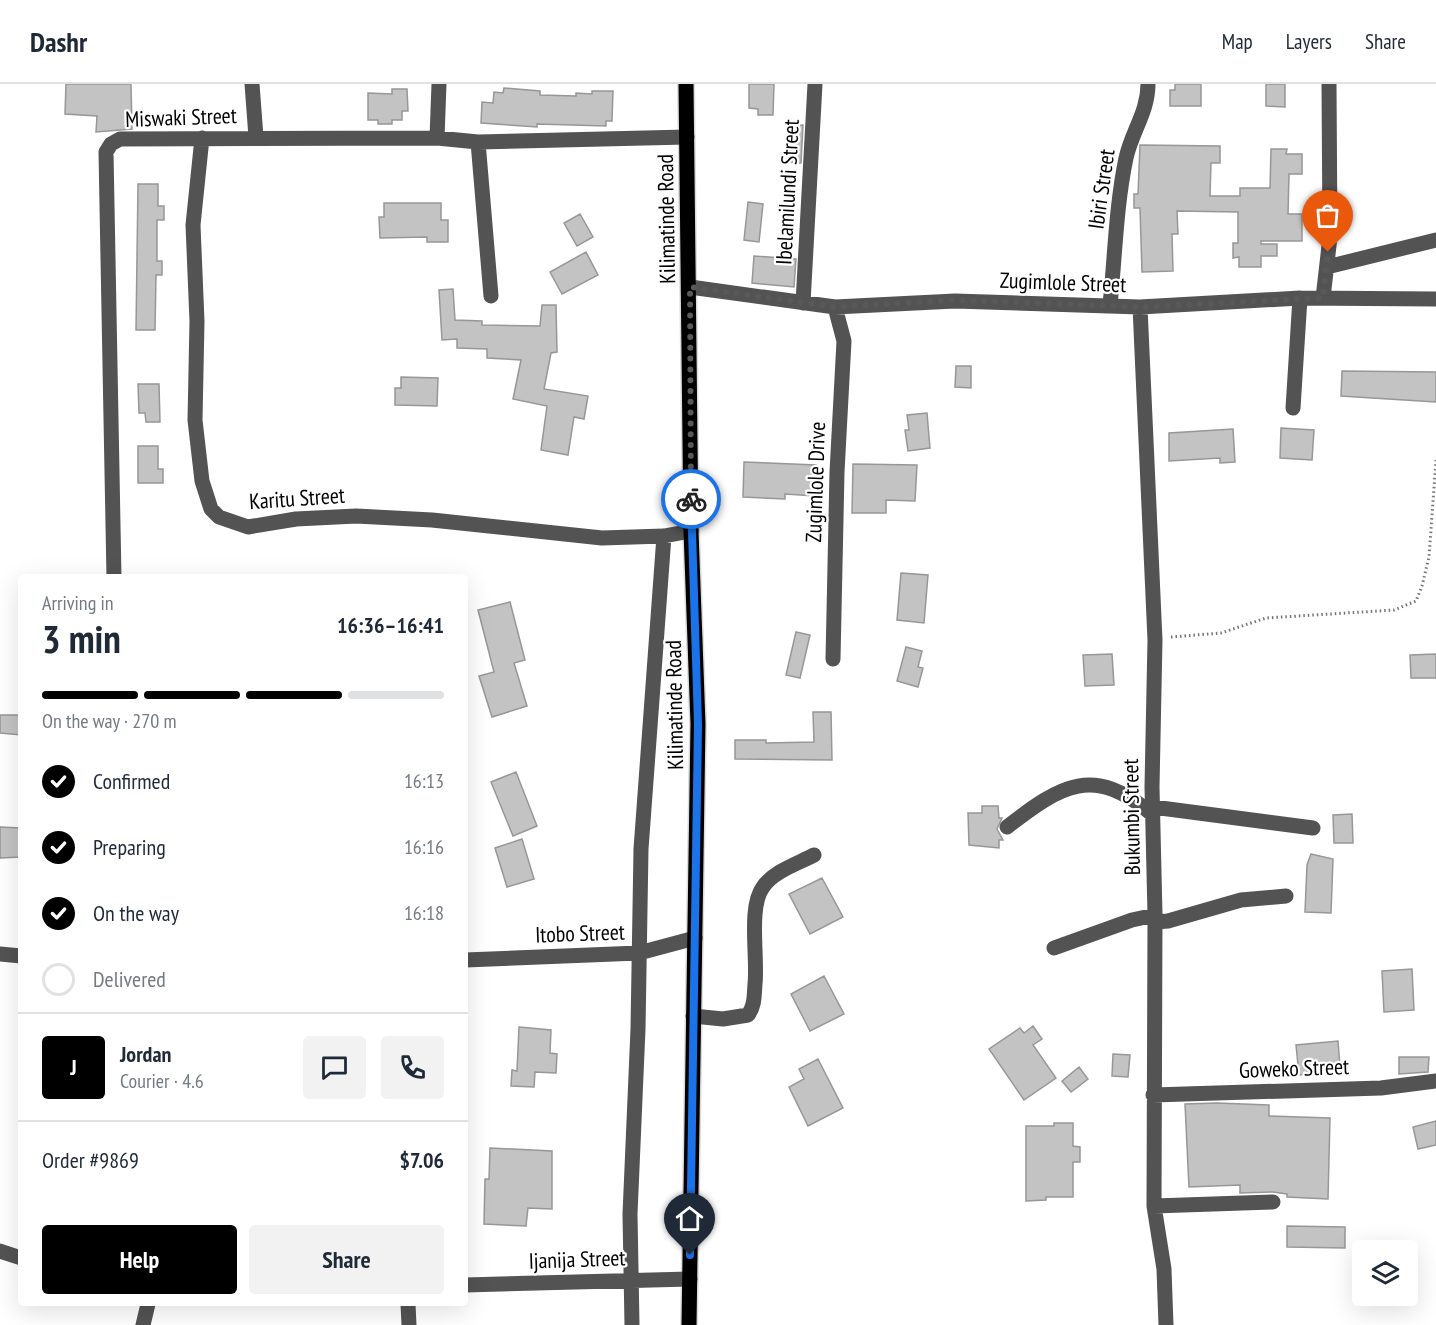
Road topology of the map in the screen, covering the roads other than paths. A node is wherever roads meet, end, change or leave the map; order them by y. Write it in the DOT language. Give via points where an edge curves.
graph roads {
  1 [pos="252,84"];
  2 [pos="439,84"];
  3 [pos="686,84"];
  4 [pos="815,84"];
  5 [pos="1148,84"];
  6 [pos="1329,84"];
  7 [pos="256,137"];
  8 [pos="687,137"];
  9 [pos="202,138"];
  10 [pos="437,138"];
  11 [pos="478,142"];
  12 [pos="1436,240"];
  13 [pos="1327,267"];
  14 [pos="690,287"];
  15 [pos="491,296"];
  16 [pos="1300,298"];
  17 [pos="1323,298"];
  18 [pos="1436,299"];
  19 [pos="804,303"];
  20 [pos="1110,304"];
  21 [pos="835,307"];
  22 [pos="1140,307"];
  23 [pos="1293,408"];
  24 [pos="691,531"];
  25 [pos="664,536"];
  26 [pos="114,574"];
  27 [pos="833,659"];
  28 [pos="1153,811"];
  29 [pos="1007,827"];
  30 [pos="1313,828"];
  31 [pos="814,855"];
  32 [pos="1286,896"];
  33 [pos="1155,918"];
  34 [pos="695,938"];
  35 [pos="1054,948"];
  36 [pos="639,953"];
  37 [pos="0,954"];
  38 [pos="18,956"];
  39 [pos="468,960"];
  40 [pos="693,1016"];
  41 [pos="1436,1081"];
  42 [pos="1153,1095"];
  43 [pos="1273,1202"];
  44 [pos="1154,1206"];
  45 [pos="0,1251"];
  46 [pos="18,1257"];
  47 [pos="633,1279"];
  48 [pos="690,1279"];
  49 [pos="468,1285"];
  50 [pos="148,1306"];
  51 [pos="408,1306"];
  52 [pos="143,1325"];
  53 [pos="409,1325"];
  54 [pos="632,1325"];
  55 [pos="689,1325"];
  56 [pos="1166,1325"];
  1 -- 7 [label="street"];
  2 -- 10 [label="street"];
  3 -- 8 [label="main road, Kilimatinde Road"];
  4 -- 19 [label="street, Ibelamilundi Street"];
  5 -- 20 [label="street, Ibiri Street" via="1148,102 1126,158"];
  6 -- 13 [label="street"];
  7 -- 9 [label="street, Miswaki Street"];
  7 -- 10 [label="street, Miswaki Street"];
  8 -- 11 [label="street, Miswaki Street"];
  8 -- 14 [label="main road, Kilimatinde Road"];
  9 -- 25 [label="street, Karitu Street" via="193,225 197,321 195,420 202,481 211,509 219,518 248,527 296,519 356,516 602,538"];
  9 -- 26 [label="street, Miswaki Street" via="120,139 106,152"];
  10 -- 11 [label="street, Miswaki Street"];
  11 -- 15 [label="street"];
  12 -- 13 [label="street"];
  13 -- 17 [label="street"];
  14 -- 19 [label="street, Zugimlole Street"];
  14 -- 24 [label="main road, Kilimatinde Road"];
  16 -- 17 [label="street, Zugimlole Street"];
  16 -- 22 [label="street, Zugimlole Street"];
  16 -- 23 [label="street"];
  17 -- 18 [label="street, Zugimlole Street"];
  19 -- 21 [label="street, Zugimlole Street"];
  20 -- 21 [label="street, Zugimlole Street" via="955,300"];
  20 -- 22 [label="street, Zugimlole Street"];
  21 -- 27 [label="street, Zugimlole Drive" via="844,341"];
  22 -- 28 [label="street, Bukumbi Street" via="1155,640"];
  24 -- 25 [label="street, Karitu Street"];
  24 -- 34 [label="main road, Kilimatinde Road" via="698,724"];
  25 -- 36 [label="street" via="648,730"];
  28 -- 29 [label="street" via="1129,797 1089,784 1071,786 1049,796"];
  28 -- 30 [label="street"];
  28 -- 33 [label="street, Bukumbi Street"];
  31 -- 40 [label="street" via="778,873 762,887 756,902 756,975 753,1007 748,1015 723,1019"];
  32 -- 33 [label="street" via="1241,900 1168,921"];
  33 -- 35 [label="street" via="1132,920"];
  33 -- 42 [label="street, Bukumbi Street"];
  34 -- 36 [label="street, Itobo Street"];
  34 -- 40 [label="main road, Kilimatinde Road"];
  36 -- 39 [label="street, Itobo Street"];
  36 -- 47 [label="street" via="630,1214"];
  37 -- 38 [label="street"];
  40 -- 48 [label="main road, Kilimatinde Road"];
  41 -- 42 [label="street, Goweko Street" via="1381,1088"];
  42 -- 44 [label="street, Bukumbi Street"];
  43 -- 44 [label="street"];
  44 -- 56 [label="street, Bukumbi Street" via="1164,1269"];
  45 -- 46 [label="street"];
  47 -- 48 [label="street, Ijanija Street"];
  47 -- 49 [label="street, Ijanija Street"];
  47 -- 54 [label="street"];
  48 -- 55 [label="main road, Kilimatinde Road"];
  50 -- 52 [label="street"];
  51 -- 53 [label="street"];
}
